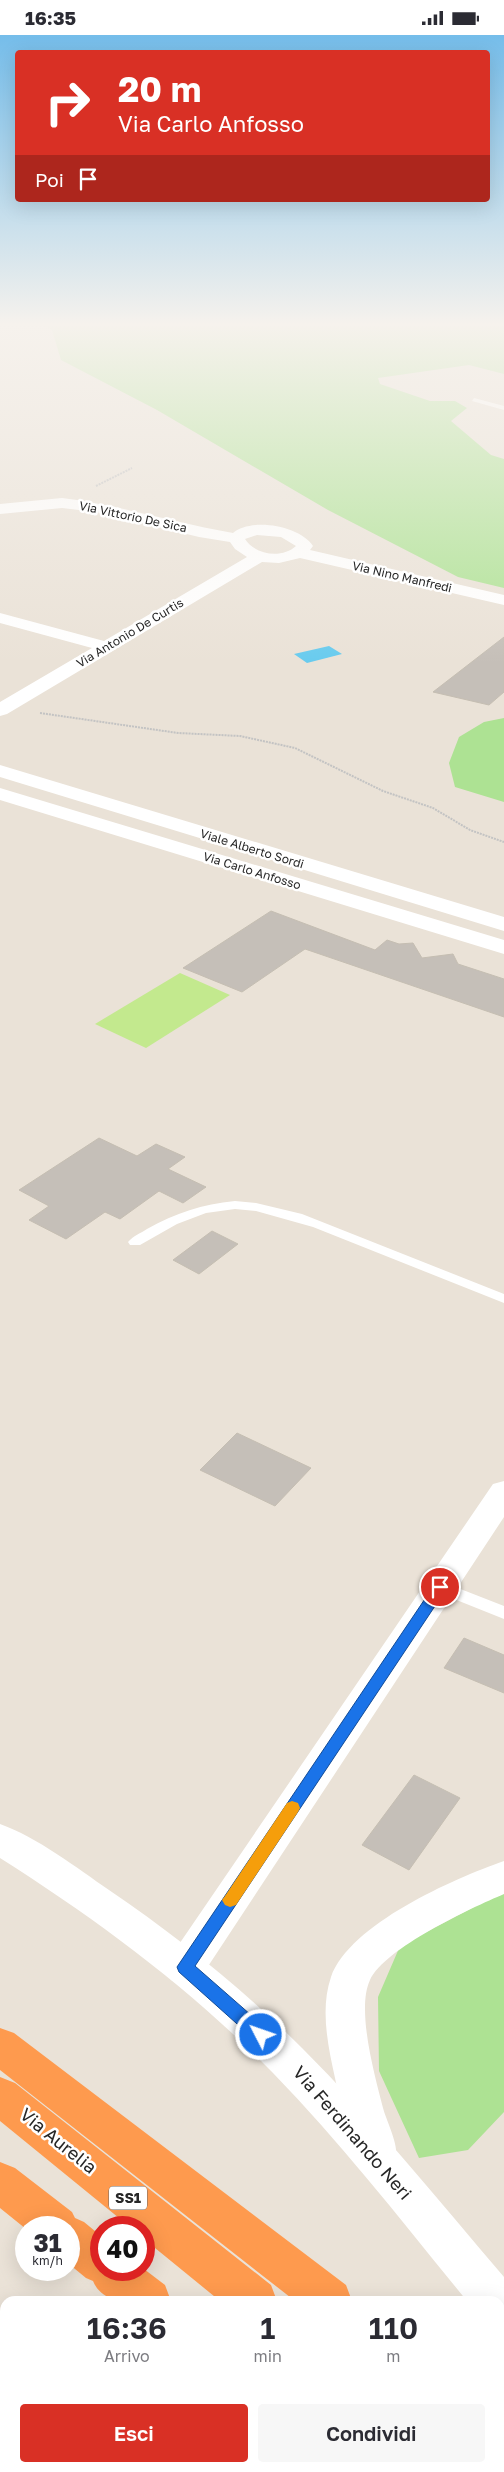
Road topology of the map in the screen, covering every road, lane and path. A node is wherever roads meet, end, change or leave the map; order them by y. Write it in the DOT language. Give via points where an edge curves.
graph roads {
  1 [pos="0,509"];
  2 [pos="236,538"];
  3 [pos="300,553"];
  4 [pos="260,556"];
  5 [pos="504,600"];
  6 [pos="0,618"];
  7 [pos="107,647"];
  8 [pos="2,709"];
  9 [pos="0,771"];
  10 [pos="0,794"];
  11 [pos="161,821"];
  12 [pos="140,837"];
  13 [pos="504,842"];
  14 [pos="502,922"];
  15 [pos="504,947"];
  16 [pos="135,1243"];
  17 [pos="504,1299"];
  18 [pos="504,1492"];
  19 [pos="440,1587"];
  20 [pos="504,1613"];
  21 [pos="0,1839"];
  22 [pos="504,1877"];
  23 [pos="185,1967"];
  24 [pos="0,2046"];
  25 [pos="0,2096"];
  26 [pos="378,2161"];
  27 [pos="0,2182"];
  28 [pos="43,2216"];
  29 [pos="80,2246"];
  30 [pos="90,2254"];
  31 [pos="124,2281"];
  32 [pos="143,2296"];
  33 [pos="249,2296"];
  34 [pos="324,2296"];
  35 [pos="491,2296"];
  1 -- 2 [label="street, Via Vittorio De Sica" via="62,503 96,507"];
  2 -- 3 [label="street" via="242,533 257,530 290,534 305,546"];
  2 -- 4 [label="street" via="238,545 247,552"];
  3 -- 4 [label="street" via="286,557"];
  3 -- 5 [label="street, Via Nino Manfredi"];
  4 -- 7 [label="street, Via Antonio De Curtis"];
  6 -- 7 [label="street"];
  7 -- 8 [label="street, Via Antonio De Curtis"];
  8 -- 13 [label="path" via="178,733 240,736 295,748 384,791 433,808 470,830"];
  9 -- 11 [label="street, Viale Alberto Sordi"];
  10 -- 12 [label="street, Via Carlo Anfosso"];
  11 -- 12 [label="street"];
  11 -- 14 [label="street, Viale Alberto Sordi"];
  12 -- 15 [label="street, Via Carlo Anfosso"];
  16 -- 17 [label="lane" via="193,1212 214,1207 255,1207 303,1219"];
  18 -- 19 [label="street"];
  19 -- 20 [label="lane"];
  19 -- 23 [label="street"];
  21 -- 23 [label="street, Via Ferdinando Neri" via="69,1881"];
  22 -- 26 [label="street" via="441,1907 376,1947 350,1978 347,2012 351,2054"];
  23 -- 26 [label="street, Via Ferdinando Neri" via="288,2061"];
  24 -- 34 [label="highway"];
  25 -- 33 [label="highway, Via Aurelia / SS1"];
  26 -- 35 [label="street, Via Ferdinando Neri"];
  27 -- 28 [label="highway"];
  29 -- 30 [label="highway"];
  31 -- 32 [label="highway"];
}
